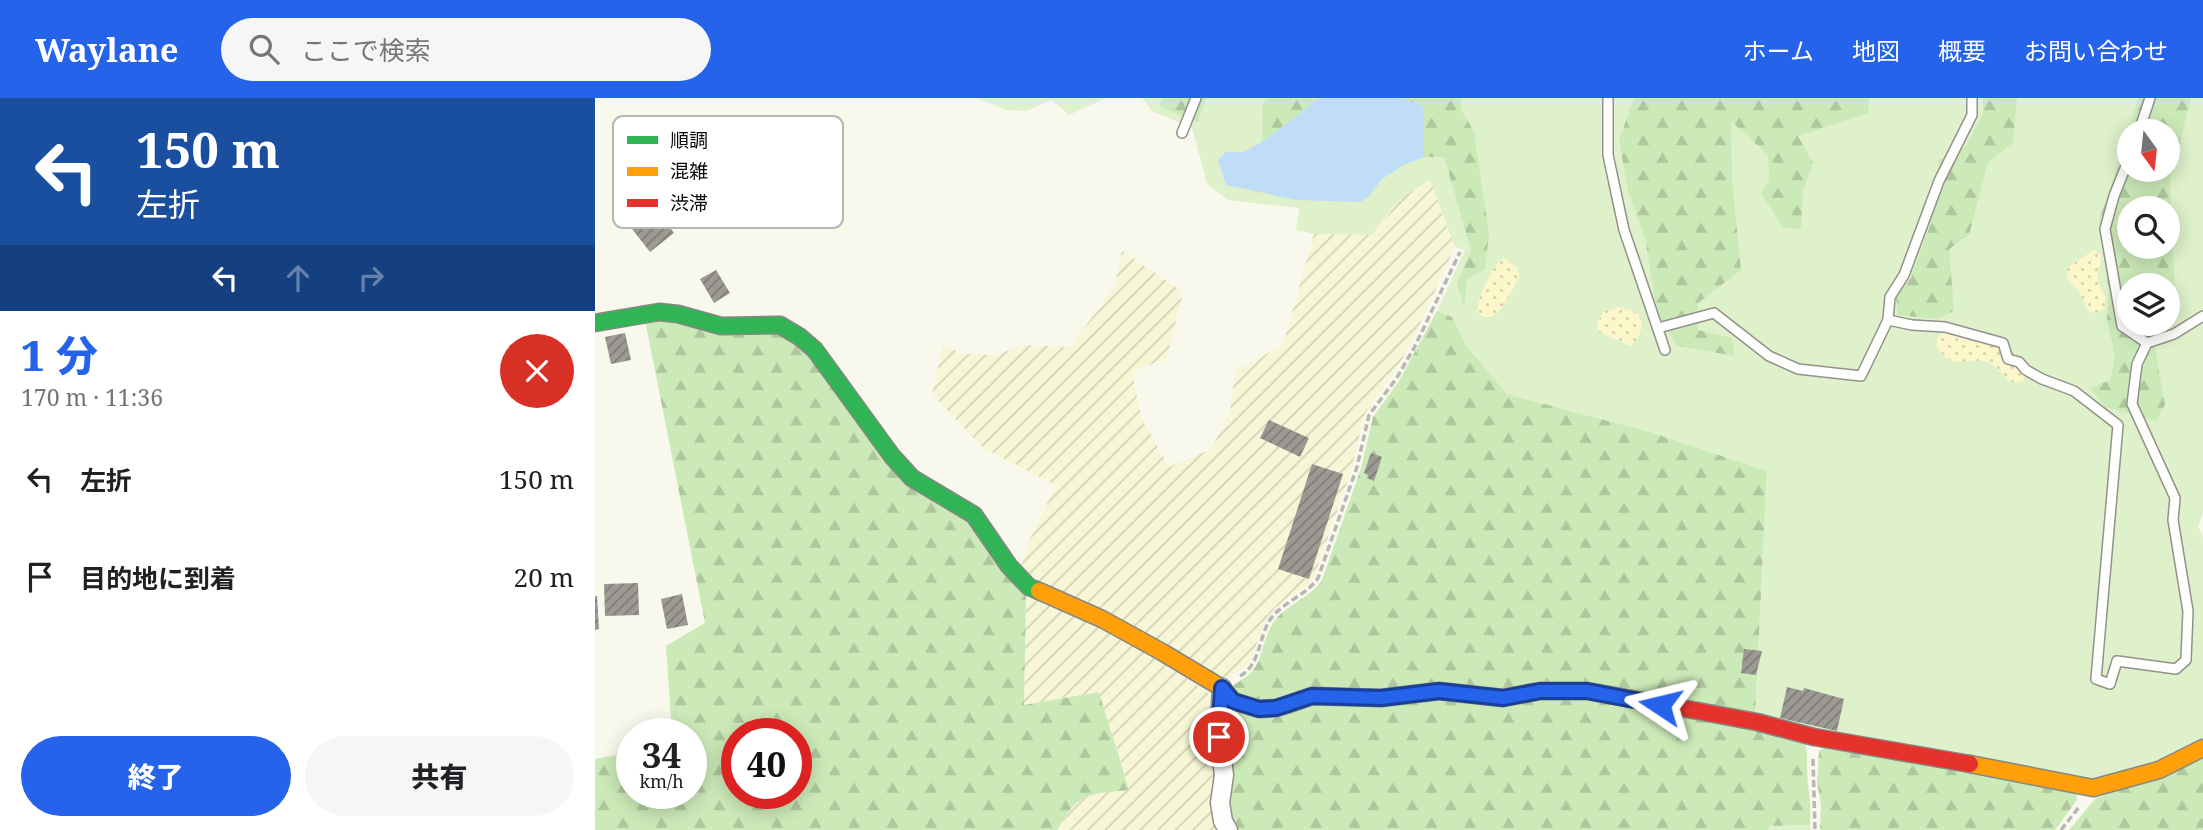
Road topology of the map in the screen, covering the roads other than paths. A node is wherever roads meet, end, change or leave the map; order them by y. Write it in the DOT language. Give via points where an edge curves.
graph roads {
  1 [pos="1196,98"];
  2 [pos="1608,98"];
  3 [pos="1972,98"];
  4 [pos="2150,98"];
  5 [pos="2143,119"];
  6 [pos="1182,132"];
  7 [pos="2120,182"];
  8 [pos="2203,316"];
  9 [pos="1888,320"];
  10 [pos="595,323"];
  11 [pos="1658,328"];
  12 [pos="2147,343"];
  13 [pos="1665,350"];
  14 [pos="1222,688"];
  15 [pos="2203,748"];
  16 [pos="1228,830"];
  1 -- 6 [label="lane"];
  2 -- 11 [label="lane" via="1608,155 1624,230"];
  3 -- 9 [label="lane" via="1972,115 1939,181 1904,275 1890,297"];
  4 -- 5 [label="lane"];
  7 -- 12 [label="lane" via="2105,229 2122,326"];
  8 -- 12 [label="lane" via="2174,334"];
  9 -- 11 [label="lane" via="1861,376 1798,369 1769,356 1714,313"];
  9 -- 12 [label="lane" via="1945,327 2004,343 2008,359 2074,391 2118,425 2096,679 2109,684 2117,662 2176,669 2186,660 2188,611 2173,520 2175,498 2132,404 2137,364"];
  10 -- 14 [label="street" via="659,312 721,326 780,325 815,350 912,478 974,515 1029,587 1102,619"];
  11 -- 13 [label="lane"];
  14 -- 15 [label="street" via="1233,701 1259,709 1312,696 1381,698 1439,691 1503,698 1540,691 1587,691 2093,788 2159,770"];
  14 -- 16 [label="street" via="1219,737 1224,775 1220,803"];
}
